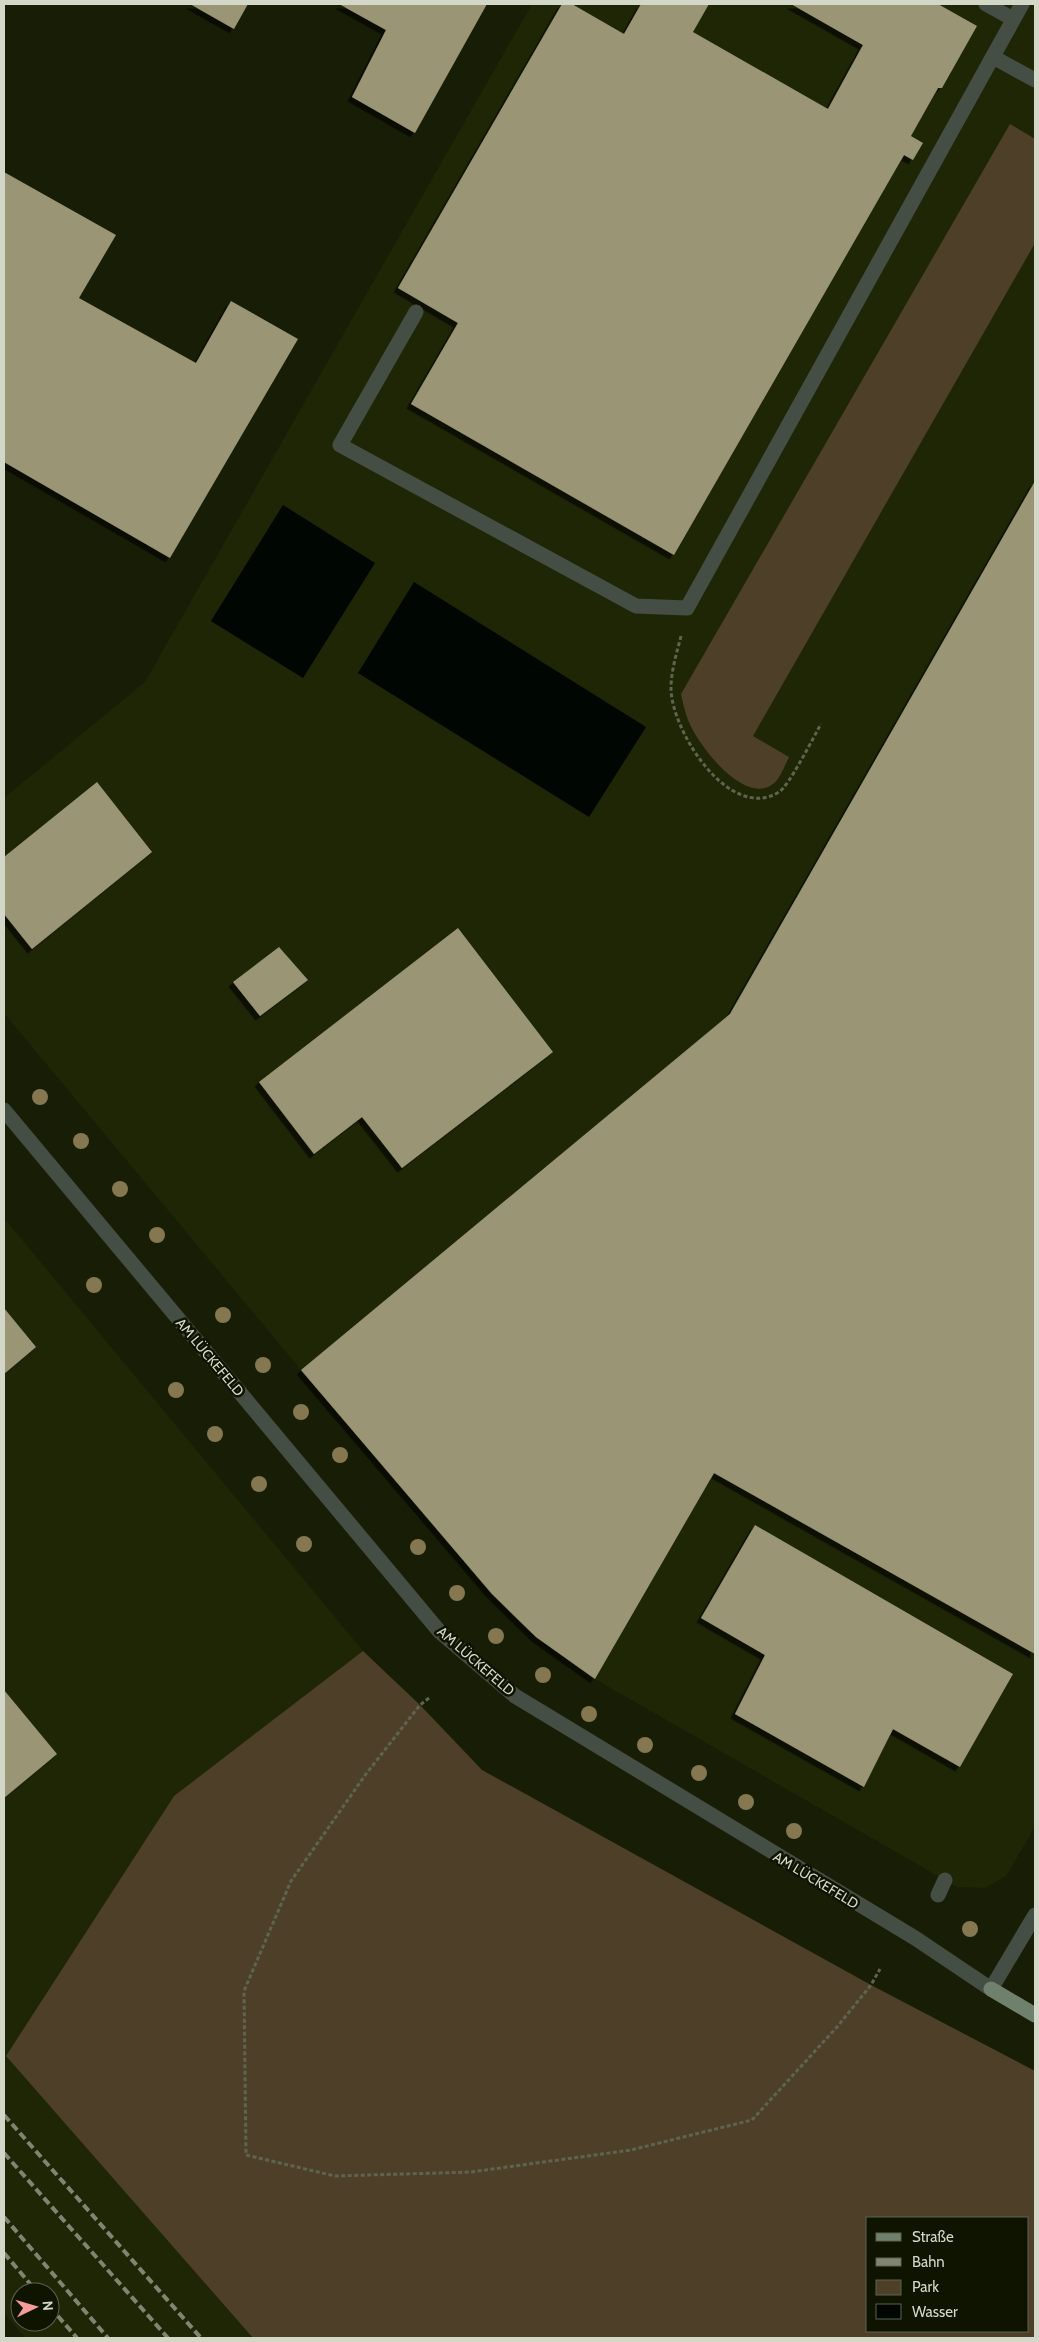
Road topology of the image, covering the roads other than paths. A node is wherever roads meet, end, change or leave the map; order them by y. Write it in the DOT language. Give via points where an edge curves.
graph roads {
  1 [pos="986,4"];
  2 [pos="1022,4"];
  3 [pos="1013,19"];
  4 [pos="993,57"];
  5 [pos="1035,80"];
  6 [pos="416,312"];
  7 [pos="4,1110"];
  8 [pos="946,1880"];
  9 [pos="938,1895"];
  10 [pos="1035,1915"];
  11 [pos="991,1988"];
  12 [pos="1035,2015"];
  1 -- 3 [label="street"];
  2 -- 3 [label="street"];
  3 -- 4 [label="street"];
  4 -- 5 [label="street"];
  4 -- 6 [label="street" via="687,608 636,606 340,445"];
  7 -- 11 [label="street, AM LÜCKEFELD" via="440,1631 515,1696"];
  8 -- 9 [label="street"];
  10 -- 11 [label="street"];
  11 -- 12 [label="main road"];
}
